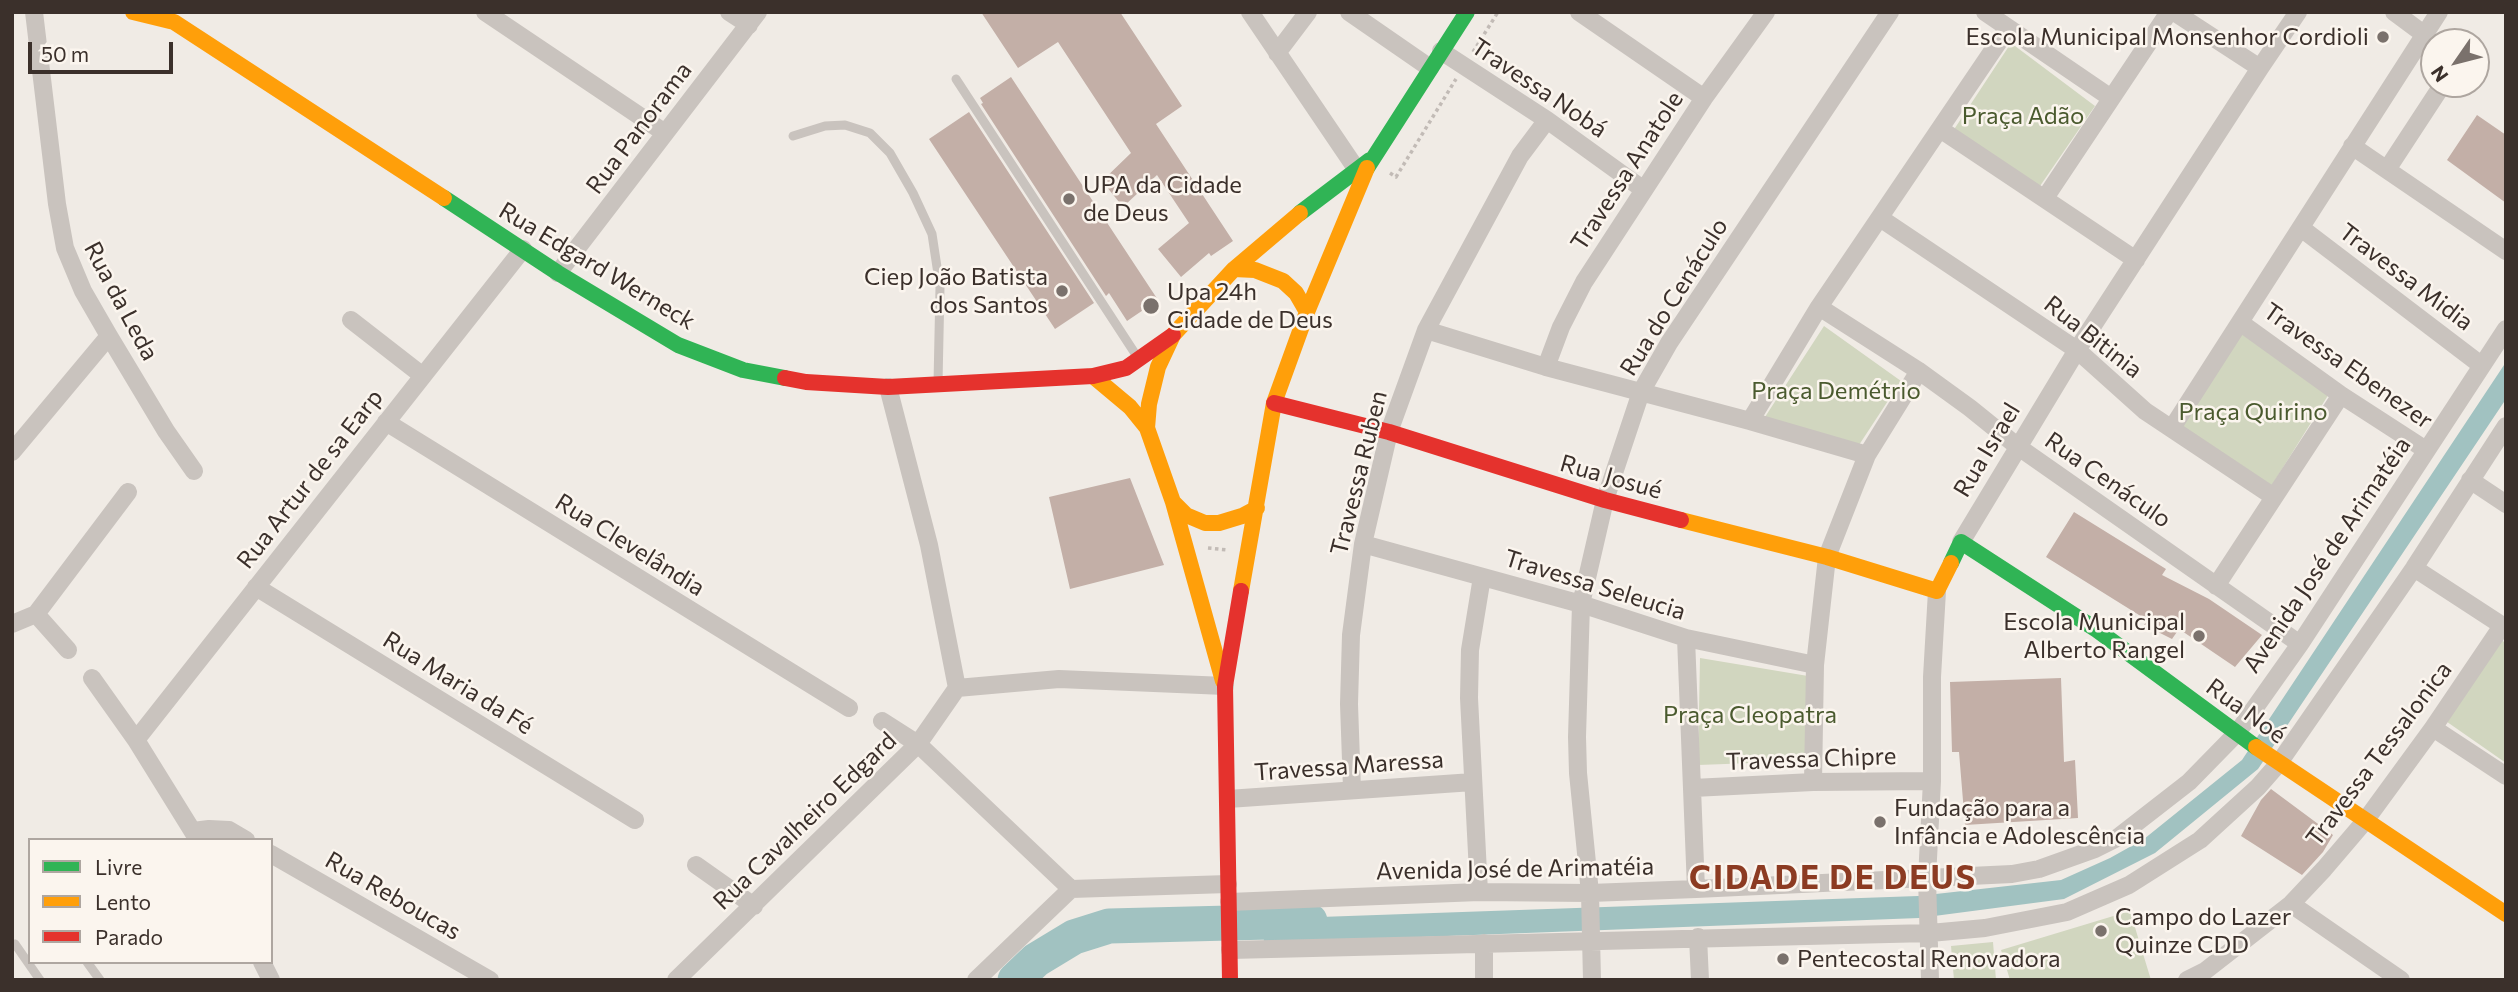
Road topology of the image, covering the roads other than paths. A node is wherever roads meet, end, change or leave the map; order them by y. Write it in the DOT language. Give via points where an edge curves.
graph roads {
  1 [pos="34,12"];
  2 [pos="133,12"];
  3 [pos="485,12"];
  4 [pos="729,12"];
  5 [pos="1250,12"];
  6 [pos="1308,12"];
  7 [pos="1349,12"];
  8 [pos="1467,12"];
  9 [pos="1579,12"];
  10 [pos="1765,12"];
  11 [pos="1890,12"];
  12 [pos="1985,12"];
  13 [pos="2172,12"];
  14 [pos="2298,12"];
  15 [pos="2393,12"];
  16 [pos="175,17"];
  17 [pos="754,18"];
  18 [pos="2008,28"];
  19 [pos="2420,33"];
  20 [pos="1441,51"];
  21 [pos="1277,53"];
  22 [pos="2420,54"];
  23 [pos="1430,68"];
  24 [pos="2260,68"];
  25 [pos="956,79"];
  26 [pos="1704,98"];
  27 [pos="2111,98"];
  28 [pos="2434,98"];
  29 [pos="1547,120"];
  30 [pos="1940,129"];
  31 [pos="666,134"];
  32 [pos="793,135"];
  33 [pos="2352,146"];
  34 [pos="1364,165"];
  35 [pos="2388,168"];
  36 [pos="1644,190"];
  37 [pos="2045,198"];
  38 [pos="1880,218"];
  39 [pos="2301,228"];
  40 [pos="523,249"];
  41 [pos="2506,251"];
  42 [pos="2136,260"];
  43 [pos="1234,270"];
  44 [pos="558,273"];
  45 [pos="1819,307"];
  46 [pos="1307,312"];
  47 [pos="351,320"];
  48 [pos="2241,323"];
  49 [pos="2506,329"];
  50 [pos="1426,330"];
  51 [pos="1173,335"];
  52 [pos="109,336"];
  53 [pos="2077,350"];
  54 [pos="1139,360"];
  55 [pos="2482,365"];
  56 [pos="1546,367"];
  57 [pos="1919,371"];
  58 [pos="424,376"];
  59 [pos="1093,376"];
  60 [pos="938,384"];
  61 [pos="888,387"];
  62 [pos="1641,392"];
  63 [pos="2341,395"];
  64 [pos="1274,403"];
  65 [pos="1750,421"];
  66 [pos="386,422"];
  67 [pos="2506,426"];
  68 [pos="1147,428"];
  69 [pos="2172,428"];
  70 [pos="1389,432"];
  71 [pos="2017,446"];
  72 [pos="2426,450"];
  73 [pos="12,452"];
  74 [pos="1867,455"];
  75 [pos="194,471"];
  76 [pos="2470,480"];
  77 [pos="128,492"];
  78 [pos="2274,497"];
  79 [pos="1605,500"];
  80 [pos="1173,502"];
  81 [pos="2506,504"];
  82 [pos="1257,508"];
  83 [pos="1961,542"];
  84 [pos="1363,544"];
  85 [pos="1827,557"];
  86 [pos="2414,568"];
  87 [pos="1482,577"];
  88 [pos="2216,586"];
  89 [pos="256,587"];
  90 [pos="1937,591"];
  91 [pos="1581,604"];
  92 [pos="36,614"];
  93 [pos="12,624"];
  94 [pos="2504,627"];
  95 [pos="1686,638"];
  96 [pos="2300,644"];
  97 [pos="68,650"];
  98 [pos="1815,665"];
  99 [pos="92,678"];
  100 [pos="1225,686"];
  101 [pos="957,688"];
  102 [pos="849,708"];
  103 [pos="882,722"];
  104 [pos="2433,728"];
  105 [pos="2239,735"];
  106 [pos="136,740"];
  107 [pos="918,744"];
  108 [pos="2277,761"];
  109 [pos="2506,776"];
  110 [pos="1932,781"];
  111 [pos="1474,782"];
  112 [pos="1813,782"];
  113 [pos="1693,788"];
  114 [pos="1352,789"];
  115 [pos="1228,799"];
  116 [pos="635,820"];
  117 [pos="2365,821"];
  118 [pos="196,835"];
  119 [pos="243,838"];
  120 [pos="273,855"];
  121 [pos="696,865"];
  122 [pos="1928,882"];
  123 [pos="1072,889"];
  124 [pos="1696,889"];
  125 [pos="1479,892"];
  126 [pos="1590,896"];
  127 [pos="1229,900"];
  128 [pos="2291,904"];
  129 [pos="754,906"];
  130 [pos="2506,914"];
  131 [pos="1929,929"];
  132 [pos="1590,936"];
  133 [pos="1698,937"];
  134 [pos="1484,943"];
  135 [pos="15,944"];
  136 [pos="1230,946"];
  137 [pos="28,959"];
  138 [pos="31,964"];
  139 [pos="88,964"];
  140 [pos="263,964"];
  141 [pos="2211,975"];
  142 [pos="40,980"];
  143 [pos="100,980"];
  144 [pos="271,980"];
  145 [pos="490,980"];
  146 [pos="676,980"];
  147 [pos="976,980"];
  148 [pos="1230,980"];
  149 [pos="1484,980"];
  150 [pos="1592,980"];
  151 [pos="1700,980"];
  152 [pos="1930,980"];
  153 [pos="2187,980"];
  154 [pos="2401,980"];
  1 -- 52 [label="street, Rua da Leda" via="65,248"];
  2 -- 16 [label="street, Rua Edgard Werneck"];
  3 -- 31 [label="street"];
  4 -- 17 [label="street"];
  5 -- 21 [label="street"];
  6 -- 21 [label="street"];
  7 -- 23 [label="street"];
  8 -- 20 [label="street"];
  9 -- 26 [label="street"];
  10 -- 26 [label="street, Travessa Anatole"];
  11 -- 62 [label="street, Rua do Cenáculo"];
  12 -- 18 [label="street"];
  13 -- 24 [label="street"];
  13 -- 27 [label="street"];
  14 -- 24 [label="street, Rua Israel"];
  15 -- 19 [label="street"];
  16 -- 40 [label="street, Rua Edgard Werneck"];
  17 -- 31 [label="street, Rua Panorama"];
  18 -- 27 [label="street"];
  18 -- 30 [label="street"];
  20 -- 23 [label="street"];
  20 -- 29 [label="street, Travessa Nobá"];
  21 -- 34 [label="street"];
  22 -- 33 [label="street"];
  23 -- 34 [label="street"];
  24 -- 42 [label="street, Rua Israel"];
  25 -- 54 [label="lane"];
  26 -- 36 [label="street, Travessa Anatole"];
  27 -- 37 [label="street"];
  28 -- 35 [label="street"];
  29 -- 36 [label="street, Travessa Nobá"];
  29 -- 50 [label="street, Travessa Ruben" via="1520,156"];
  30 -- 37 [label="street"];
  30 -- 38 [label="street"];
  31 -- 44 [label="street, Rua Panorama"];
  32 -- 60 [label="lane" via="845,125 870,133 890,153 913,192 932,234 940,287"];
  33 -- 35 [label="street"];
  33 -- 39 [label="street"];
  34 -- 43 [label="street"];
  34 -- 46 [label="street"];
  35 -- 41 [label="street"];
  36 -- 56 [label="street, Travessa Anatole" via="1584,282"];
  37 -- 42 [label="street"];
  38 -- 45 [label="street"];
  38 -- 53 [label="street, Rua Bitinia"];
  39 -- 48 [label="street"];
  39 -- 55 [label="street, Travessa Midia"];
  40 -- 44 [label="street, Rua Edgard Werneck"];
  40 -- 58 [label="street, Rua Artur de sa Earp"];
  42 -- 53 [label="street, Rua Israel"];
  43 -- 46 [label="street" via="1255,270 1283,281"];
  43 -- 51 [label="street"];
  44 -- 61 [label="street, Rua Edgard Werneck" via="678,345 743,370 806,382"];
  45 -- 57 [label="street, Rua Cenáculo"];
  45 -- 65 [label="street"];
  46 -- 64 [label="street"];
  47 -- 58 [label="street"];
  48 -- 63 [label="street, Travessa Ebenezer"];
  48 -- 69 [label="street"];
  49 -- 55 [label="street, Avenida José de Arimatéia"];
  50 -- 56 [label="street"];
  50 -- 70 [label="street, Travessa Ruben"];
  51 -- 54 [label="street, Rua Edgard Werneck"];
  51 -- 68 [label="street" via="1158,367"];
  52 -- 73 [label="street"];
  52 -- 75 [label="street, Rua da Leda"];
  53 -- 69 [label="street, Rua Bitinia" via="2145,411"];
  53 -- 71 [label="street, Rua Israel"];
  54 -- 59 [label="street, Rua Edgard Werneck"];
  55 -- 72 [label="street, Avenida José de Arimatéia"];
  56 -- 62 [label="street"];
  57 -- 71 [label="street, Rua Cenáculo"];
  57 -- 74 [label="street"];
  58 -- 66 [label="street, Rua Artur de sa Earp"];
  59 -- 60 [label="street, Rua Edgard Werneck"];
  59 -- 68 [label="street"];
  60 -- 61 [label="street, Rua Edgard Werneck"];
  61 -- 101 [label="street" via="929,545"];
  62 -- 65 [label="street"];
  62 -- 79 [label="street, Rua do Cenáculo"];
  63 -- 72 [label="street, Travessa Ebenezer"];
  63 -- 78 [label="street"];
  64 -- 70 [label="street, Rua Josué"];
  64 -- 82 [label="street"];
  65 -- 74 [label="street"];
  66 -- 89 [label="street, Rua Artur de sa Earp"];
  66 -- 102 [label="street, Rua Clevelândia"];
  67 -- 76 [label="street"];
  68 -- 80 [label="street"];
  69 -- 78 [label="street, Rua Bitinia"];
  70 -- 79 [label="street, Rua Josué"];
  70 -- 84 [label="street, Travessa Ruben"];
  71 -- 83 [label="street, Rua Israel"];
  71 -- 88 [label="street, Rua Cenáculo"];
  72 -- 96 [label="street, Avenida José de Arimatéia"];
  74 -- 85 [label="street"];
  76 -- 81 [label="street"];
  76 -- 86 [label="street"];
  77 -- 92 [label="street"];
  78 -- 88 [label="street"];
  79 -- 85 [label="street, Rua Josué"];
  79 -- 91 [label="street, Rua do Cenáculo"];
  80 -- 82 [label="street" via="1186,515 1205,523 1219,523"];
  80 -- 100 [label="street"];
  82 -- 100 [label="street"];
  83 -- 90 [label="street, Rua Israel"];
  83 -- 105 [label="street, Rua Noé" via="2097,630"];
  84 -- 87 [label="street, Travessa Seleucia"];
  84 -- 114 [label="street, Travessa Ruben" via="1351,635"];
  85 -- 90 [label="street, Rua Josué"];
  85 -- 98 [label="street"];
  86 -- 94 [label="street"];
  86 -- 108 [label="street"];
  87 -- 91 [label="street, Travessa Seleucia"];
  87 -- 111 [label="street" via="1470,662"];
  88 -- 96 [label="street, Rua Cenáculo"];
  89 -- 106 [label="street, Rua Artur de sa Earp"];
  89 -- 116 [label="street, Rua Maria da Fé"];
  90 -- 110 [label="street, Rua Israel"];
  91 -- 95 [label="street, Travessa Seleucia"];
  91 -- 126 [label="street, Rua do Cenáculo" via="1578,773"];
  92 -- 93 [label="street"];
  92 -- 97 [label="street"];
  94 -- 104 [label="street, Travessa Tessalonica"];
  95 -- 98 [label="street, Travessa Seleucia"];
  95 -- 113 [label="street"];
  96 -- 105 [label="street, Avenida José de Arimatéia"];
  98 -- 112 [label="street"];
  99 -- 106 [label="street"];
  100 -- 101 [label="street" via="1059,679"];
  100 -- 115 [label="street"];
  101 -- 107 [label="street, Rua Cavalheiro Edgard"];
  103 -- 107 [label="street"];
  104 -- 109 [label="street"];
  104 -- 117 [label="street, Travessa Tessalonica"];
  105 -- 108 [label="street, Rua Noé"];
  105 -- 122 [label="street, Avenida José de Arimatéia" via="2189,782 2117,838 2095,849 2039,869"];
  106 -- 118 [label="street"];
  107 -- 123 [label="street"];
  107 -- 129 [label="street, Rua Cavalheiro Edgard"];
  108 -- 117 [label="street, Rua Noé"];
  108 -- 131 [label="street" via="2258,787 2200,840 2129,885 2067,912 1985,928"];
  110 -- 112 [label="street, Travessa Chipre"];
  110 -- 122 [label="street, Rua Israel"];
  111 -- 114 [label="street, Travessa Maressa"];
  111 -- 125 [label="street"];
  112 -- 113 [label="street, Travessa Chipre"];
  113 -- 124 [label="street"];
  114 -- 115 [label="street, Travessa Maressa"];
  115 -- 127 [label="street"];
  117 -- 128 [label="street, Travessa Tessalonica"];
  117 -- 130 [label="street, Rua Noé"];
  118 -- 119 [label="street" via="209,829 229,830"];
  120 -- 145 [label="street, Rua Reboucas"];
  121 -- 129 [label="street"];
  122 -- 124 [label="street, Avenida José de Arimatéia"];
  122 -- 131 [label="street, Rua Israel"];
  123 -- 127 [label="street, Avenida José de Arimatéia"];
  123 -- 147 [label="street"];
  124 -- 126 [label="street, Avenida José de Arimatéia"];
  125 -- 126 [label="street, Avenida José de Arimatéia"];
  125 -- 127 [label="street, Avenida José de Arimatéia"];
  126 -- 132 [label="street, Rua do Cenáculo"];
  127 -- 136 [label="street"];
  128 -- 141 [label="street, Travessa Tessalonica"];
  128 -- 154 [label="street"];
  129 -- 146 [label="street, Rua Cavalheiro Edgard"];
  131 -- 133 [label="street"];
  131 -- 152 [label="street, Rua Israel"];
  132 -- 133 [label="street"];
  132 -- 134 [label="street"];
  132 -- 150 [label="street, Rua do Cenáculo"];
  133 -- 151 [label="street"];
  134 -- 136 [label="street"];
  134 -- 149 [label="street"];
  135 -- 137 [label="lane"];
  136 -- 148 [label="street"];
  138 -- 142 [label="lane"];
  139 -- 143 [label="lane"];
  140 -- 144 [label="street"];
  141 -- 153 [label="street, Travessa Tessalonica"];
}
